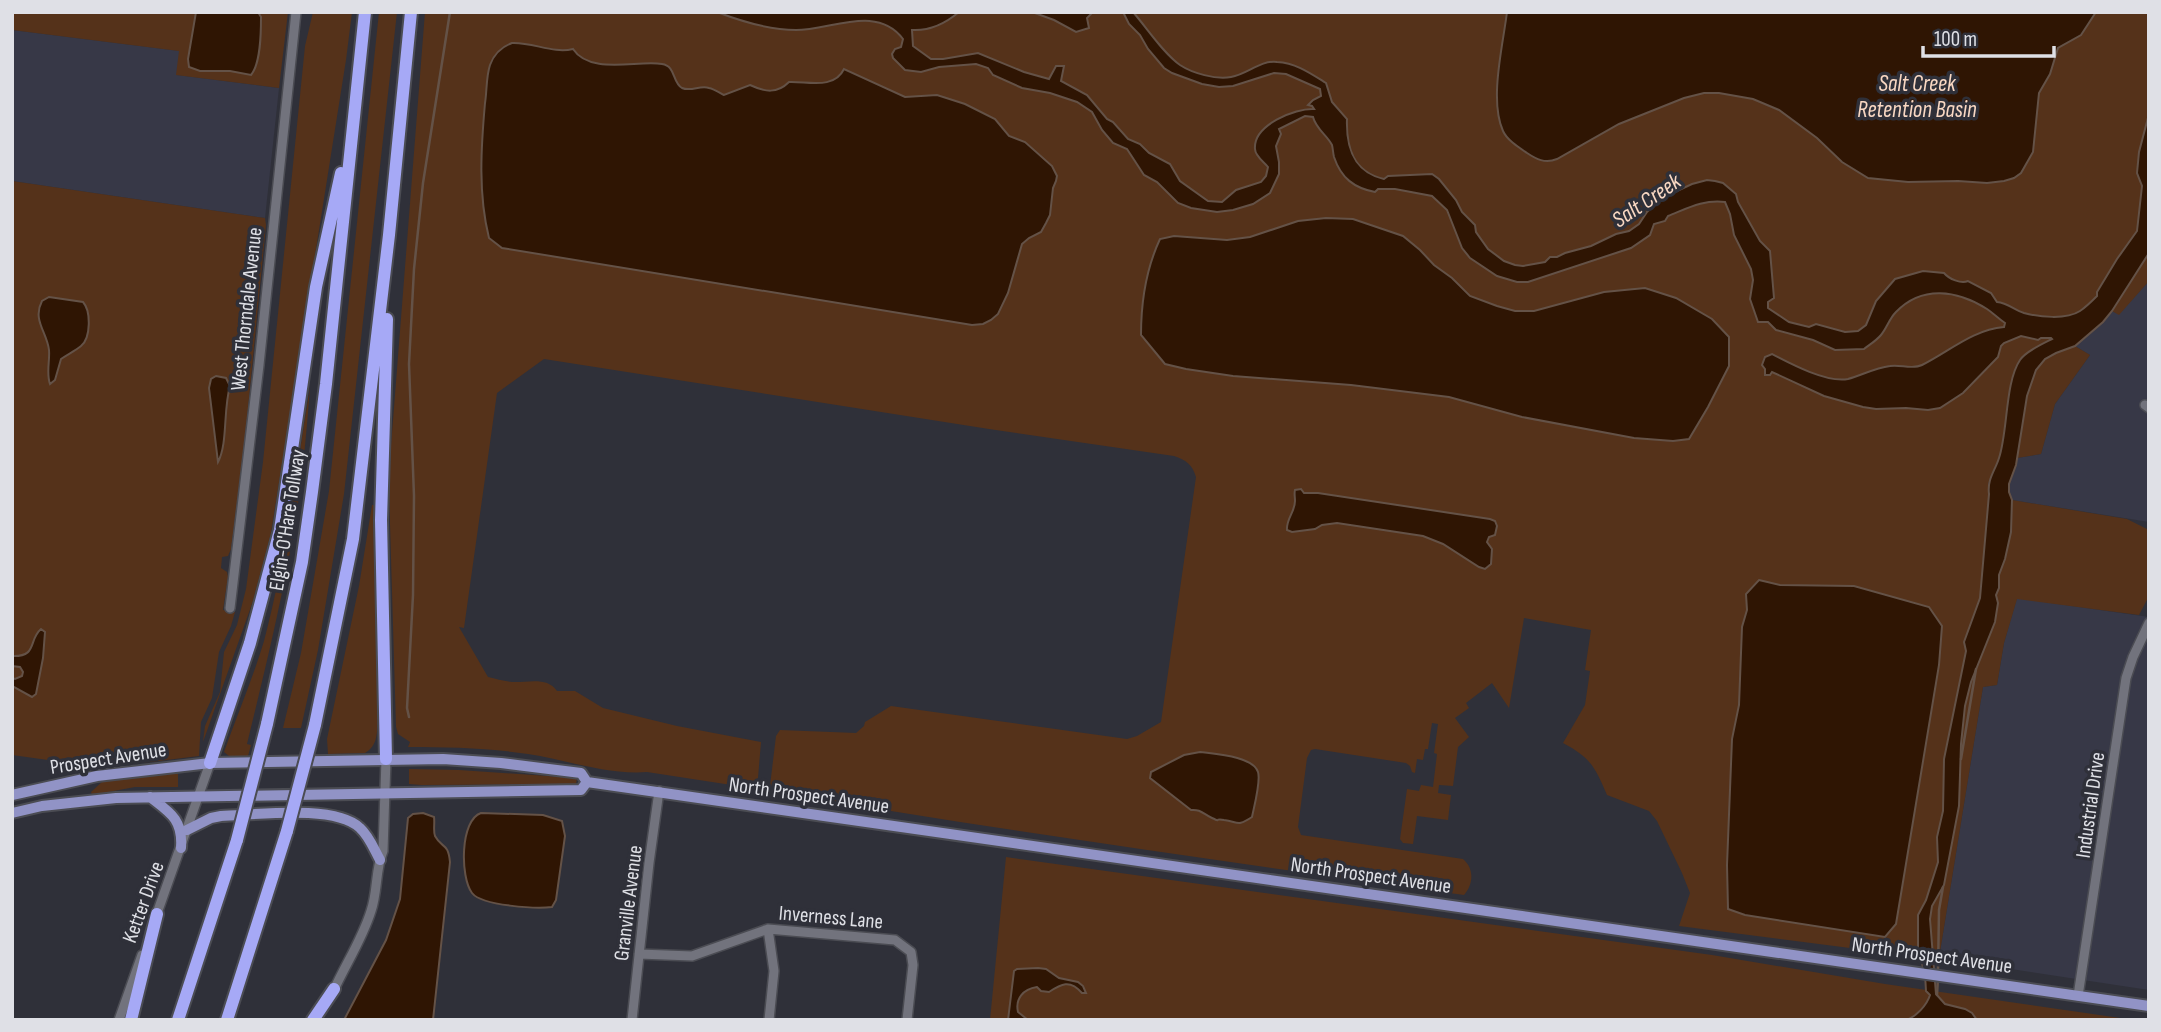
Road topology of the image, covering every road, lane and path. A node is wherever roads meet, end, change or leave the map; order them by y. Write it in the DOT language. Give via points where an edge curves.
graph roads {
  1 [pos="296,12"];
  2 [pos="365,12"];
  3 [pos="411,12"];
  4 [pos="355,108"];
  5 [pos="389,235"];
  6 [pos="230,608"];
  7 [pos="2149,623"];
  8 [pos="386,759"];
  9 [pos="210,763"];
  10 [pos="587,782"];
  11 [pos="386,792"];
  12 [pos="659,792"];
  13 [pos="12,795"];
  14 [pos="200,796"];
  15 [pos="150,797"];
  16 [pos="12,813"];
  17 [pos="187,830"];
  18 [pos="181,848"];
  19 [pos="380,860"];
  20 [pos="157,914"];
  21 [pos="768,929"];
  22 [pos="639,954"];
  23 [pos="334,989"];
  24 [pos="2078,996"];
  25 [pos="2149,1006"];
  26 [pos="119,1020"];
  27 [pos="131,1020"];
  28 [pos="178,1020"];
  29 [pos="227,1020"];
  30 [pos="313,1020"];
  31 [pos="321,1020"];
  32 [pos="632,1020"];
  33 [pos="769,1020"];
  34 [pos="907,1020"];
  1 -- 6 [label="street, West Thorndale Avenue"];
  2 -- 4 [label="highway, Elgin-O'Hare Tollway"];
  3 -- 5 [label="highway"];
  4 -- 9 [label="highway" via="316,288 280,530 258,618"];
  4 -- 28 [label="highway, Elgin-O'Hare Tollway, bridge" via="302,562 237,840"];
  5 -- 8 [label="highway" via="381,520"];
  5 -- 29 [label="highway, bridge" via="353,540 315,726"];
  7 -- 24 [label="street, Industrial Drive" via="2126,678"];
  8 -- 9 [label="main road, North Prospect Avenue"];
  8 -- 10 [label="main road, North Prospect Avenue" via="533,766 581,773"];
  8 -- 11 [label="street"];
  9 -- 13 [label="main road, Prospect Avenue" via="108,775"];
  9 -- 14 [label="street"];
  10 -- 11 [label="main road, North Prospect Avenue" via="580,790"];
  10 -- 12 [label="main road, North Prospect Avenue"];
  11 -- 14 [label="main road, North Prospect Avenue"];
  11 -- 19 [label="street"];
  12 -- 22 [label="street, Granville Avenue"];
  12 -- 24 [label="main road, North Prospect Avenue"];
  14 -- 15 [label="main road, Prospect Avenue"];
  14 -- 17 [label="street, Ketter Drive"];
  15 -- 16 [label="main road, Prospect Avenue"];
  15 -- 18 [label="main road" via="173,815 182,834"];
  17 -- 18 [label="street, Ketter Drive"];
  17 -- 19 [label="main road" via="221,816 330,814 360,828"];
  18 -- 20 [label="street, Ketter Drive"];
  19 -- 23 [label="street" via="371,913"];
  20 -- 26 [label="street, Ketter Drive"];
  20 -- 27 [label="highway"];
  21 -- 22 [label="street, Inverness Lane" via="692,956"];
  21 -- 33 [label="street" via="774,971"];
  21 -- 34 [label="street, Inverness Lane" via="895,940 911,952 913,965"];
  22 -- 32 [label="street, Granville Avenue"];
  23 -- 30 [label="highway"];
  23 -- 31 [label="street"];
  24 -- 25 [label="main road, North Prospect Avenue"];
}
